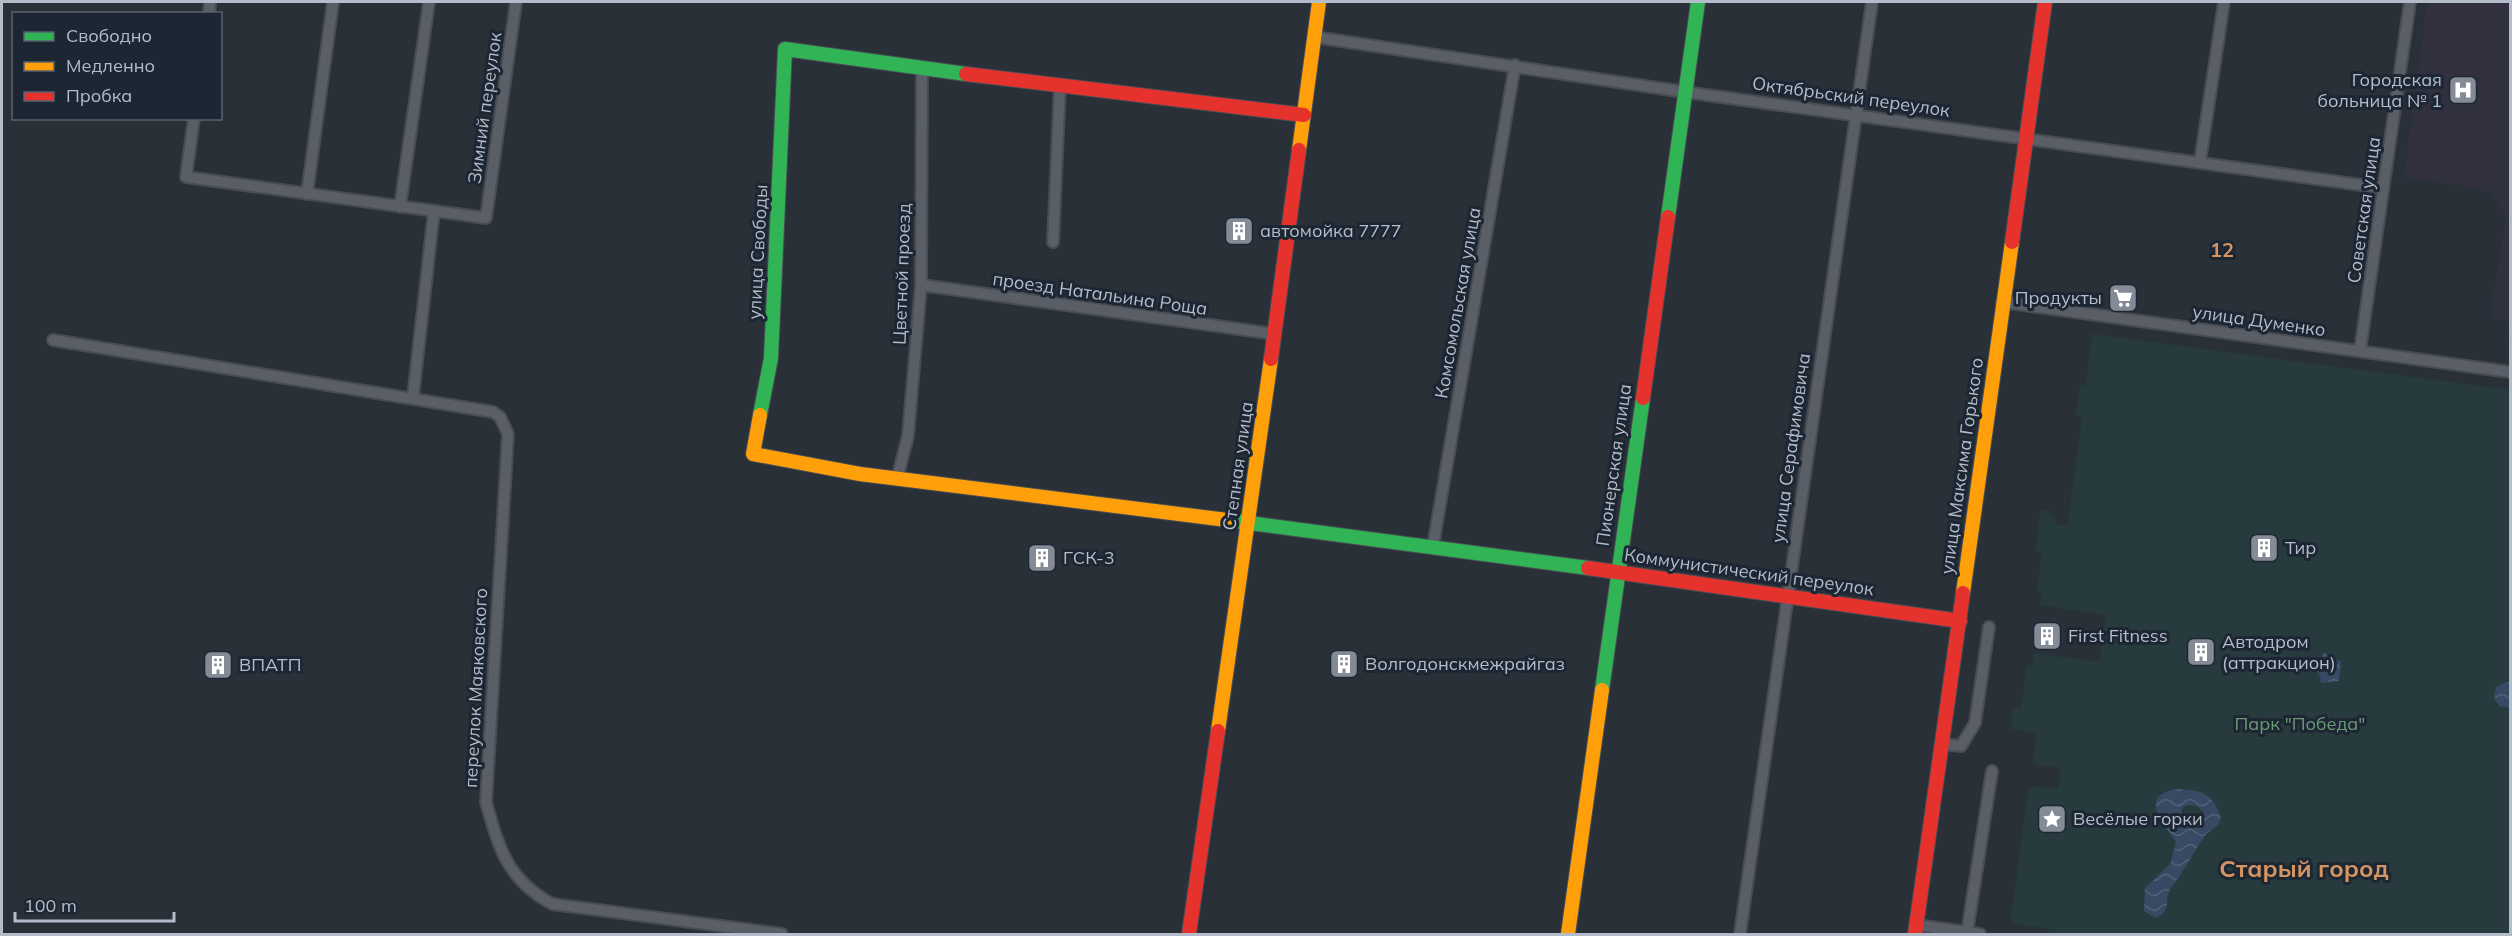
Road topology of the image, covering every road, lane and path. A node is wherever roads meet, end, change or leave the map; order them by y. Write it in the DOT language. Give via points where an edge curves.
graph roads {
  1 [pos="333,2"];
  2 [pos="429,2"];
  3 [pos="516,2"];
  4 [pos="1319,2"];
  5 [pos="1698,2"];
  6 [pos="1872,2"];
  7 [pos="2045,2"];
  8 [pos="2224,2"];
  9 [pos="2410,2"];
  10 [pos="1314,37"];
  11 [pos="1515,65"];
  12 [pos="922,69"];
  13 [pos="1060,86"];
  14 [pos="1684,92"];
  15 [pos="1856,114"];
  16 [pos="1304,115"];
  17 [pos="194,120"];
  18 [pos="2027,139"];
  19 [pos="2200,162"];
  20 [pos="2383,188"];
  21 [pos="306,194"];
  22 [pos="400,207"];
  23 [pos="434,211"];
  24 [pos="1053,242"];
  25 [pos="921,285"];
  26 [pos="2002,302"];
  27 [pos="1275,334"];
  28 [pos="53,340"];
  29 [pos="2360,351"];
  30 [pos="2511,372"];
  31 [pos="413,397"];
  32 [pos="753,454"];
  33 [pos="897,479"];
  34 [pos="1248,522"];
  35 [pos="1433,546"];
  36 [pos="1618,572"];
  37 [pos="1787,596"];
  38 [pos="1960,621"];
  39 [pos="1989,627"];
  40 [pos="1942,744"];
  41 [pos="1992,771"];
  42 [pos="1916,930"];
  43 [pos="1967,933"];
  44 [pos="782,934"];
  45 [pos="1189,934"];
  46 [pos="1568,934"];
  47 [pos="1740,934"];
  48 [pos="1980,934"];
  1 -- 21 [label="street"];
  2 -- 22 [label="street"];
  3 -- 23 [label="street, Зимний переулок" via="486,218"];
  4 -- 10 [label="street, Степная улица"];
  5 -- 14 [label="street, Пионерская улица"];
  6 -- 15 [label="street, улица Серафимовича"];
  7 -- 18 [label="street, улица Максима Горького"];
  8 -- 19 [label="street"];
  9 -- 20 [label="street, Советская улица"];
  10 -- 11 [label="street, Октябрьский переулок"];
  10 -- 16 [label="street, Степная улица"];
  11 -- 14 [label="street, Октябрьский переулок"];
  11 -- 35 [label="street, Комсомольская улица"];
  12 -- 13 [label="street"];
  12 -- 25 [label="street, Цветной проезд"];
  12 -- 32 [label="street, улица Свободы" via="785,49 771,358"];
  13 -- 16 [label="street"];
  13 -- 24 [label="street"];
  14 -- 15 [label="street, Октябрьский переулок"];
  14 -- 36 [label="street, Пионерская улица"];
  15 -- 18 [label="street, Октябрьский переулок"];
  15 -- 37 [label="street, улица Серафимовича"];
  16 -- 27 [label="street, Степная улица"];
  17 -- 21 [label="street" via="186,177"];
  18 -- 19 [label="street, Октябрьский переулок"];
  18 -- 26 [label="street, улица Максима Горького"];
  19 -- 20 [label="street, Октябрьский переулок"];
  20 -- 29 [label="street, Советская улица"];
  21 -- 22 [label="street"];
  22 -- 23 [label="street"];
  23 -- 31 [label="street"];
  25 -- 27 [label="street, проезд Натальина Роща"];
  25 -- 33 [label="street, Цветной проезд" via="908,436"];
  26 -- 29 [label="street, улица Думенко"];
  26 -- 38 [label="street, улица Максима Горького"];
  27 -- 34 [label="street, Степная улица"];
  28 -- 31 [label="street, переулок Маяковского"];
  29 -- 30 [label="street, улица Думенко"];
  31 -- 44 [label="street, переулок Маяковского" via="493,412 508,434 486,802 504,859 516,878 552,904"];
  32 -- 33 [label="street, Коммунистический переулок"];
  33 -- 34 [label="street, Коммунистический переулок"];
  34 -- 35 [label="street, Коммунистический переулок"];
  34 -- 45 [label="street, Степная улица"];
  35 -- 36 [label="street, Коммунистический переулок"];
  36 -- 37 [label="street, Коммунистический переулок"];
  36 -- 46 [label="street, Пионерская улица"];
  37 -- 38 [label="street, Коммунистический переулок"];
  37 -- 47 [label="street, улица Серафимовича"];
  38 -- 40 [label="street, улица Максима Горького"];
  39 -- 40 [label="street" via="1975,723 1961,746"];
  40 -- 42 [label="street, улица Максима Горького"];
  41 -- 43 [label="street"];
  42 -- 43 [label="street"];
  43 -- 48 [label="street"];
}
